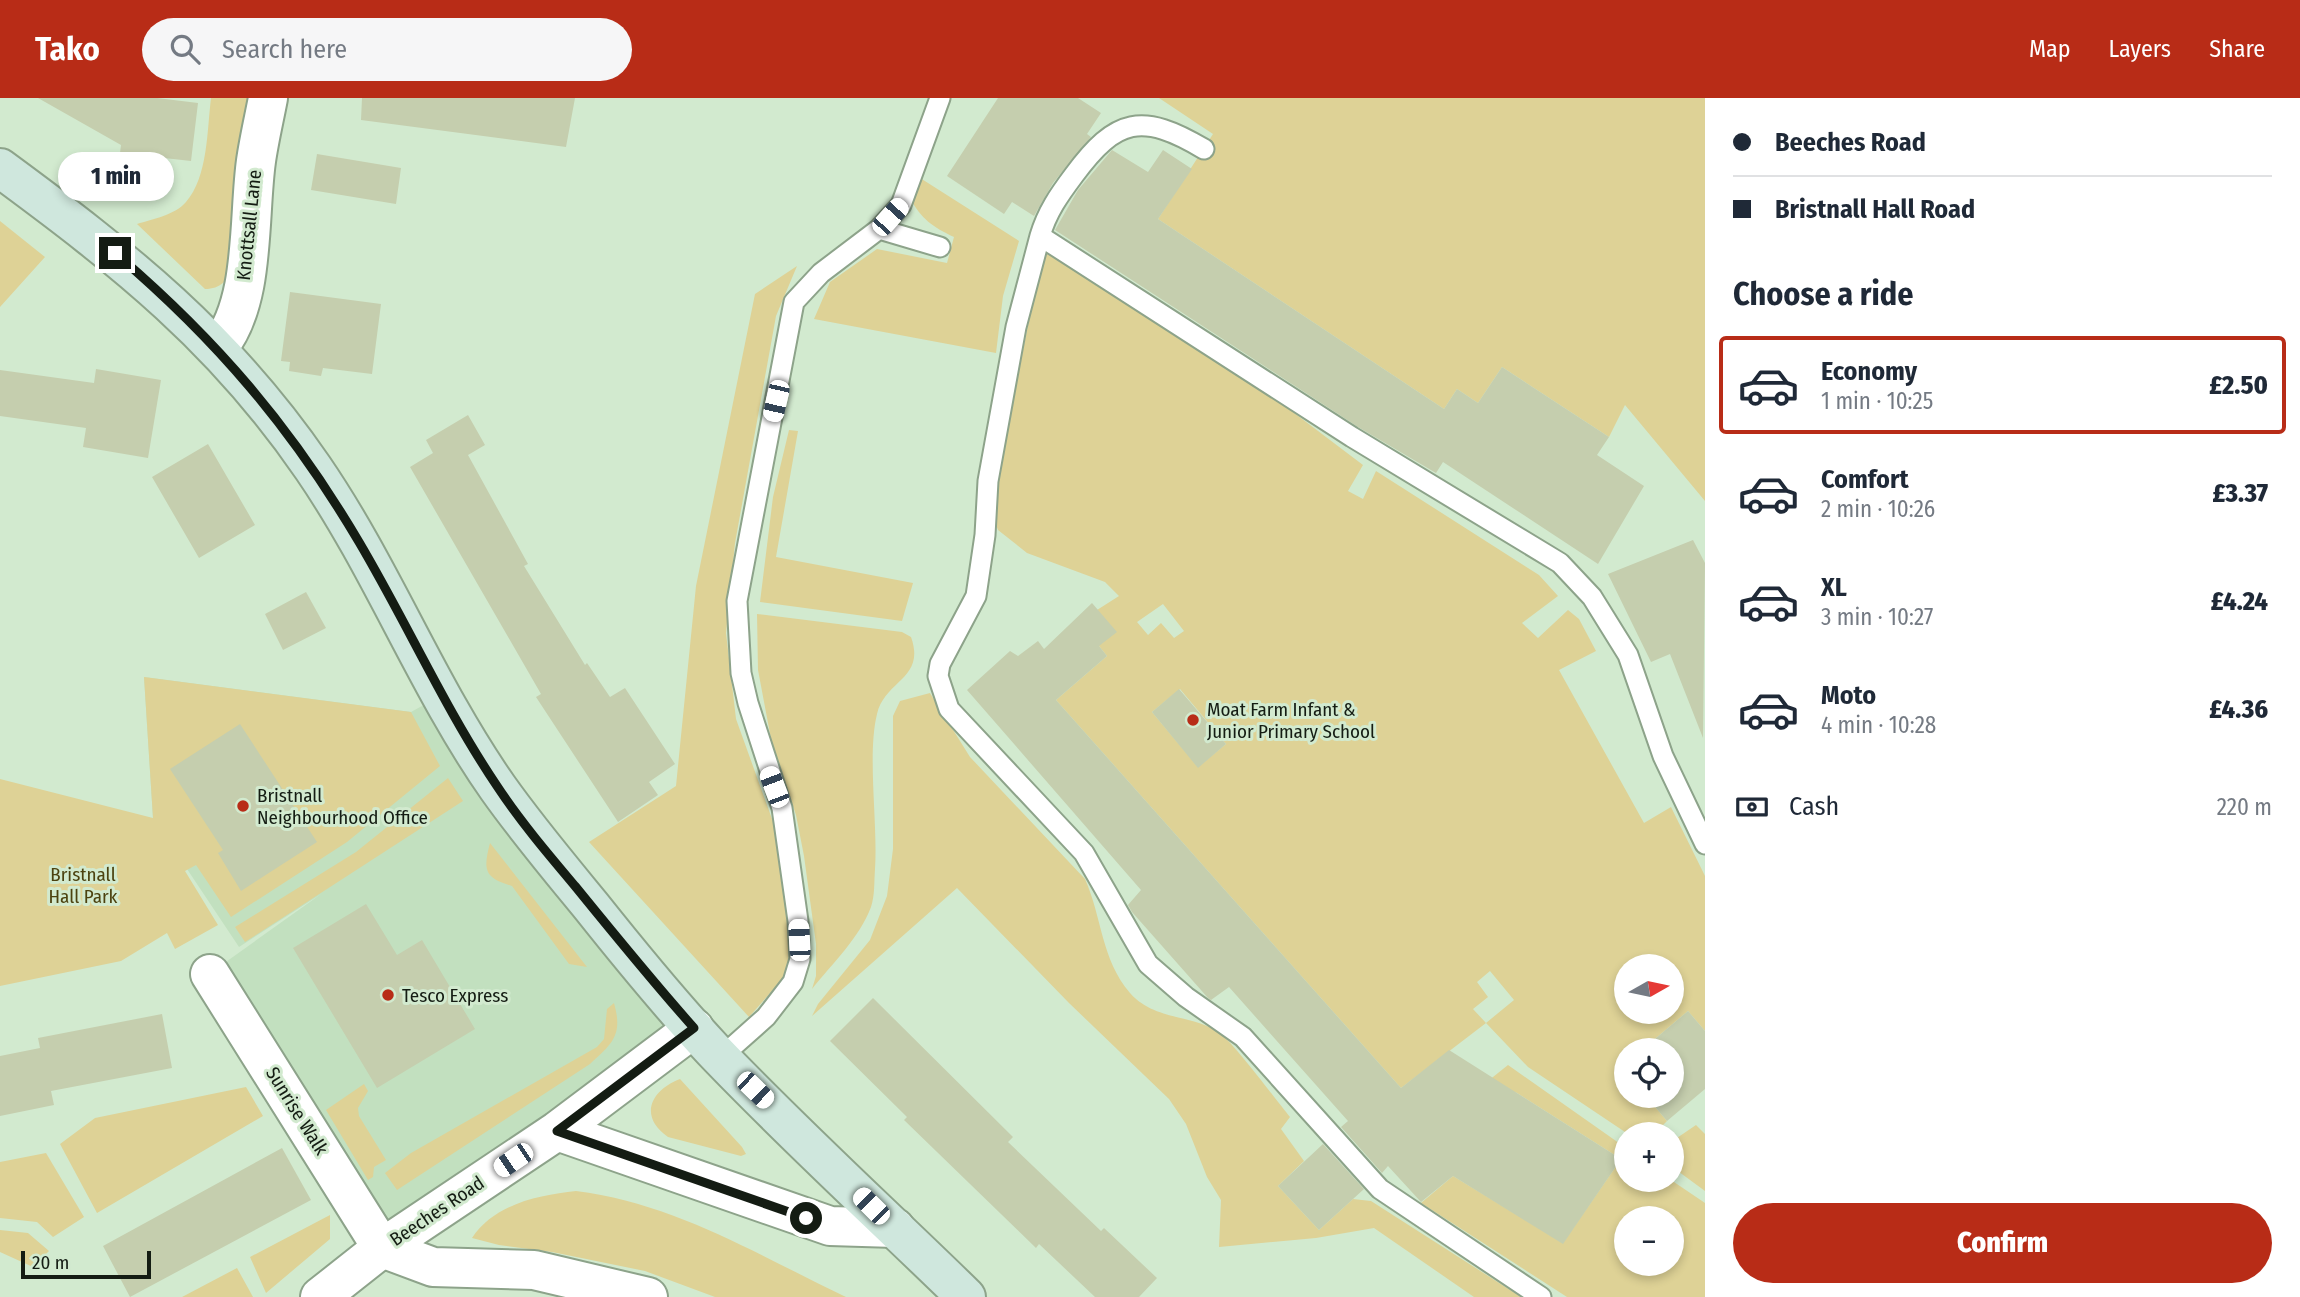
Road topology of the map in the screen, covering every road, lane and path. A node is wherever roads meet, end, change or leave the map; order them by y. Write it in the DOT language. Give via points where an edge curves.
graph roads {
  1 [pos="268,98"];
  2 [pos="940,98"];
  3 [pos="1204,149"];
  4 [pos="0,168"];
  5 [pos="879,229"];
  6 [pos="1040,236"];
  7 [pos="940,247"];
  8 [pos="218,348"];
  9 [pos="1705,844"];
  10 [pos="210,974"];
  11 [pos="694,1028"];
  12 [pos="721,1057"];
  13 [pos="557,1131"];
  14 [pos="895,1228"];
  15 [pos="382,1248"];
  16 [pos="320,1297"];
  17 [pos="649,1297"];
  18 [pos="966,1297"];
  19 [pos="1541,1297"];
  1 -- 8 [label="street, Knottsall Lane" via="256,162 242,295 235,319"];
  2 -- 5 [label="lane" via="901,205"];
  3 -- 6 [label="lane" via="1160,127 1143,125 1110,133 1047,212"];
  4 -- 8 [label="street" via="115,253"];
  5 -- 7 [label="lane"];
  5 -- 12 [label="lane" via="821,273 794,302 746,549 737,601 741,673 782,808 800,959 793,982 766,1017"];
  6 -- 9 [label="lane" via="1352,437 1560,563 1592,597 1628,655 1663,756"];
  6 -- 19 [label="lane" via="1016,327 988,481 976,596 940,664 942,696 960,723 1084,853 1148,964 1186,998 1243,1037 1380,1189"];
  8 -- 11 [label="street" via="314,470 498,788"];
  10 -- 15 [label="street, Sunrise Walk"];
  11 -- 12 [label="street"];
  11 -- 13 [label="street, Beeches Road"];
  12 -- 14 [label="street"];
  13 -- 14 [label="street" via="830,1226"];
  13 -- 15 [label="street, Beeches Road"];
  14 -- 18 [label="street"];
  15 -- 16 [label="street, Beeches Road"];
  15 -- 17 [label="street" via="433,1266 534,1270"];
}
